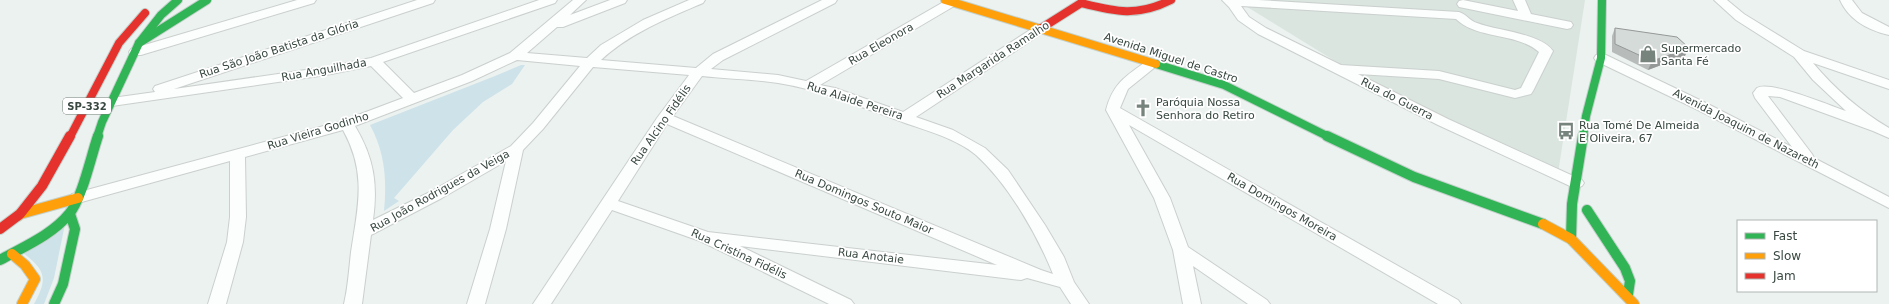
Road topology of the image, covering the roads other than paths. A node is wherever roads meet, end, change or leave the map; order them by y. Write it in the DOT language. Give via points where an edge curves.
graph roads {
  1 [pos="178,0"];
  2 [pos="207,0"];
  3 [pos="310,0"];
  4 [pos="427,0"];
  5 [pos="551,0"];
  6 [pos="580,0"];
  7 [pos="622,0"];
  8 [pos="699,0"];
  9 [pos="831,0"];
  10 [pos="1171,0"];
  11 [pos="1519,0"];
  12 [pos="1602,0"];
  13 [pos="1720,0"];
  14 [pos="1846,0"];
  15 [pos="948,1"];
  16 [pos="1230,1"];
  17 [pos="152,6"];
  18 [pos="1461,7"];
  19 [pos="1526,18"];
  20 [pos="1567,25"];
  21 [pos="549,28"];
  22 [pos="1040,29"];
  23 [pos="1889,31"];
  24 [pos="137,48"];
  25 [pos="1799,54"];
  26 [pos="515,56"];
  27 [pos="1601,58"];
  28 [pos="374,61"];
  29 [pos="589,63"];
  30 [pos="1152,64"];
  31 [pos="1338,68"];
  32 [pos="698,73"];
  33 [pos="810,85"];
  34 [pos="1889,85"];
  35 [pos="129,99"];
  36 [pos="412,99"];
  37 [pos="112,102"];
  38 [pos="1113,110"];
  39 [pos="906,117"];
  40 [pos="664,118"];
  41 [pos="347,124"];
  42 [pos="1876,127"];
  43 [pos="1889,134"];
  44 [pos="516,149"];
  45 [pos="238,155"];
  46 [pos="1811,162"];
  47 [pos="1581,192"];
  48 [pos="1471,196"];
  49 [pos="78,198"];
  50 [pos="607,203"];
  51 [pos="1889,203"];
  52 [pos="1586,210"];
  53 [pos="20,214"];
  54 [pos="70,214"];
  55 [pos="1550,216"];
  56 [pos="1561,222"];
  57 [pos="0,229"];
  58 [pos="1576,229"];
  59 [pos="364,232"];
  60 [pos="8,236"];
  61 [pos="706,236"];
  62 [pos="1571,239"];
  63 [pos="1182,250"];
  64 [pos="10,251"];
  65 [pos="1586,253"];
  66 [pos="1603,259"];
  67 [pos="0,260"];
  68 [pos="1036,276"];
  69 [pos="65,277"];
  70 [pos="1066,283"];
  71 [pos="31,286"];
  72 [pos="1631,299"];
  73 [pos="22,304"];
  74 [pos="54,304"];
  75 [pos="217,304"];
  76 [pos="353,304"];
  77 [pos="476,304"];
  78 [pos="542,304"];
  79 [pos="845,304"];
  80 [pos="1080,304"];
  81 [pos="1192,304"];
  82 [pos="1261,304"];
  83 [pos="1452,304"];
  1 -- 24 [label="street, SP-332" via="161,15"];
  2 -- 24 [label="street"];
  3 -- 24 [label="street"];
  4 -- 35 [label="street, Rua São João Batista da Glória"];
  5 -- 28 [label="street, Rua Anguilhada"];
  6 -- 21 [label="street, Rua Vieira Godinho"];
  7 -- 21 [label="street"];
  8 -- 29 [label="street, Rua João Rodrigues da Veiga" via="640,26 606,48"];
  9 -- 32 [label="street, Rua Alcino Fidélis" via="718,57"];
  10 -- 22 [label="street, Rua Margarida Ramalho" via="1155,9 1139,13 1081,3"];
  11 -- 19 [label="street"];
  12 -- 27 [label="street"];
  13 -- 25 [label="street" via="1740,17"];
  14 -- 23 [label="street" via="1854,12 1873,25"];
  15 -- 22 [label="street, Avenida Miguel de Castro"];
  15 -- 33 [label="street, Rua Eleonora"];
  16 -- 18 [label="street"];
  16 -- 31 [label="street, Rua do Guerra" via="1249,23"];
  17 -- 53 [label="street, SP-332" via="119,43 89,103 42,186"];
  18 -- 19 [label="street"];
  18 -- 31 [label="street" via="1467,23 1545,49 1526,91 1515,94 1503,92 1439,75"];
  19 -- 20 [label="street"];
  21 -- 26 [label="street, Rua Vieira Godinho"];
  22 -- 30 [label="street, Avenida Miguel de Castro"];
  22 -- 39 [label="street, Rua Margarida Ramalho"];
  24 -- 37 [label="street, SP-332"];
  25 -- 34 [label="street"];
  25 -- 42 [label="street" via="1823,84"];
  26 -- 29 [label="street, Rua Alaide Pereira"];
  26 -- 36 [label="street, Rua Vieira Godinho"];
  27 -- 46 [label="street, Avenida Joaquim de Nazareth"];
  27 -- 47 [label="street" via="1586,116"];
  28 -- 35 [label="street, Rua Anguilhada" via="326,71"];
  28 -- 36 [label="street"];
  29 -- 32 [label="street, Rua Alaide Pereira"];
  29 -- 44 [label="street, Rua João Rodrigues da Veiga"];
  30 -- 38 [label="street" via="1124,83 1116,95"];
  30 -- 48 [label="street, Avenida Miguel de Castro" via="1224,85 1369,157 1414,177"];
  31 -- 47 [label="street, Rua do Guerra"];
  32 -- 33 [label="street, Rua Alaide Pereira" via="778,79"];
  32 -- 40 [label="street, Rua Alcino Fidélis"];
  33 -- 39 [label="street, Rua Alaide Pereira"];
  35 -- 37 [label="street, Rua Anguilhada"];
  36 -- 41 [label="street, Rua Vieira Godinho"];
  37 -- 49 [label="street, SP-332" via="102,122"];
  38 -- 63 [label="street" via="1162,198"];
  38 -- 83 [label="street, Rua Domingos Moreira"];
  39 -- 70 [label="street, Rua Alaide Pereira" via="948,133 980,151 995,164 1037,225"];
  40 -- 50 [label="street, Rua Alcino Fidélis"];
  40 -- 68 [label="street, Rua Domingos Souto Maior"];
  41 -- 45 [label="street, Rua Vieira Godinho"];
  41 -- 59 [label="street" via="366,169 369,197"];
  42 -- 43 [label="street"];
  42 -- 46 [label="street" via="1782,93 1762,91 1762,98"];
  44 -- 59 [label="street, Rua João Rodrigues da Veiga" via="436,195"];
  44 -- 77 [label="street" via="498,229"];
  45 -- 49 [label="street, Rua Vieira Godinho"];
  45 -- 75 [label="street" via="238,217 235,242"];
  46 -- 51 [label="street, Avenida Joaquim de Nazareth"];
  47 -- 52 [label="street"];
  47 -- 58 [label="street" via="1572,204"];
  48 -- 55 [label="street, Avenida Miguel de Castro" via="1493,199"];
  48 -- 62 [label="street, Avenida Miguel de Castro" via="1540,222"];
  49 -- 53 [label="street"];
  49 -- 54 [label="street, SP-332"];
  50 -- 61 [label="street, Rua Cristina Fidélis"];
  50 -- 78 [label="street, Rua Alcino Fidélis"];
  52 -- 65 [label="street" via="1590,238"];
  52 -- 72 [label="street" via="1625,268 1630,281"];
  53 -- 57 [label="street, SP-332"];
  53 -- 60 [label="street"];
  54 -- 64 [label="street, SP-332" via="51,231"];
  54 -- 69 [label="street" via="75,228"];
  56 -- 58 [label="street"];
  58 -- 62 [label="street"];
  59 -- 76 [label="street"];
  61 -- 68 [label="street, Rua Anotaie"];
  61 -- 79 [label="street, Rua Cristina Fidélis"];
  62 -- 65 [label="street, Avenida Miguel de Castro"];
  63 -- 81 [label="street"];
  63 -- 82 [label="street"];
  64 -- 67 [label="street, SP-332"];
  64 -- 71 [label="street" via="32,271 35,279"];
  65 -- 72 [label="street, Avenida Miguel de Castro" via="1607,278"];
  66 -- 72 [label="street"];
  68 -- 70 [label="street, Rua Domingos Souto Maior"];
  69 -- 71 [label="street"];
  69 -- 74 [label="street"];
  70 -- 80 [label="street, Rua Alaide Pereira"];
  71 -- 73 [label="street"];
}
